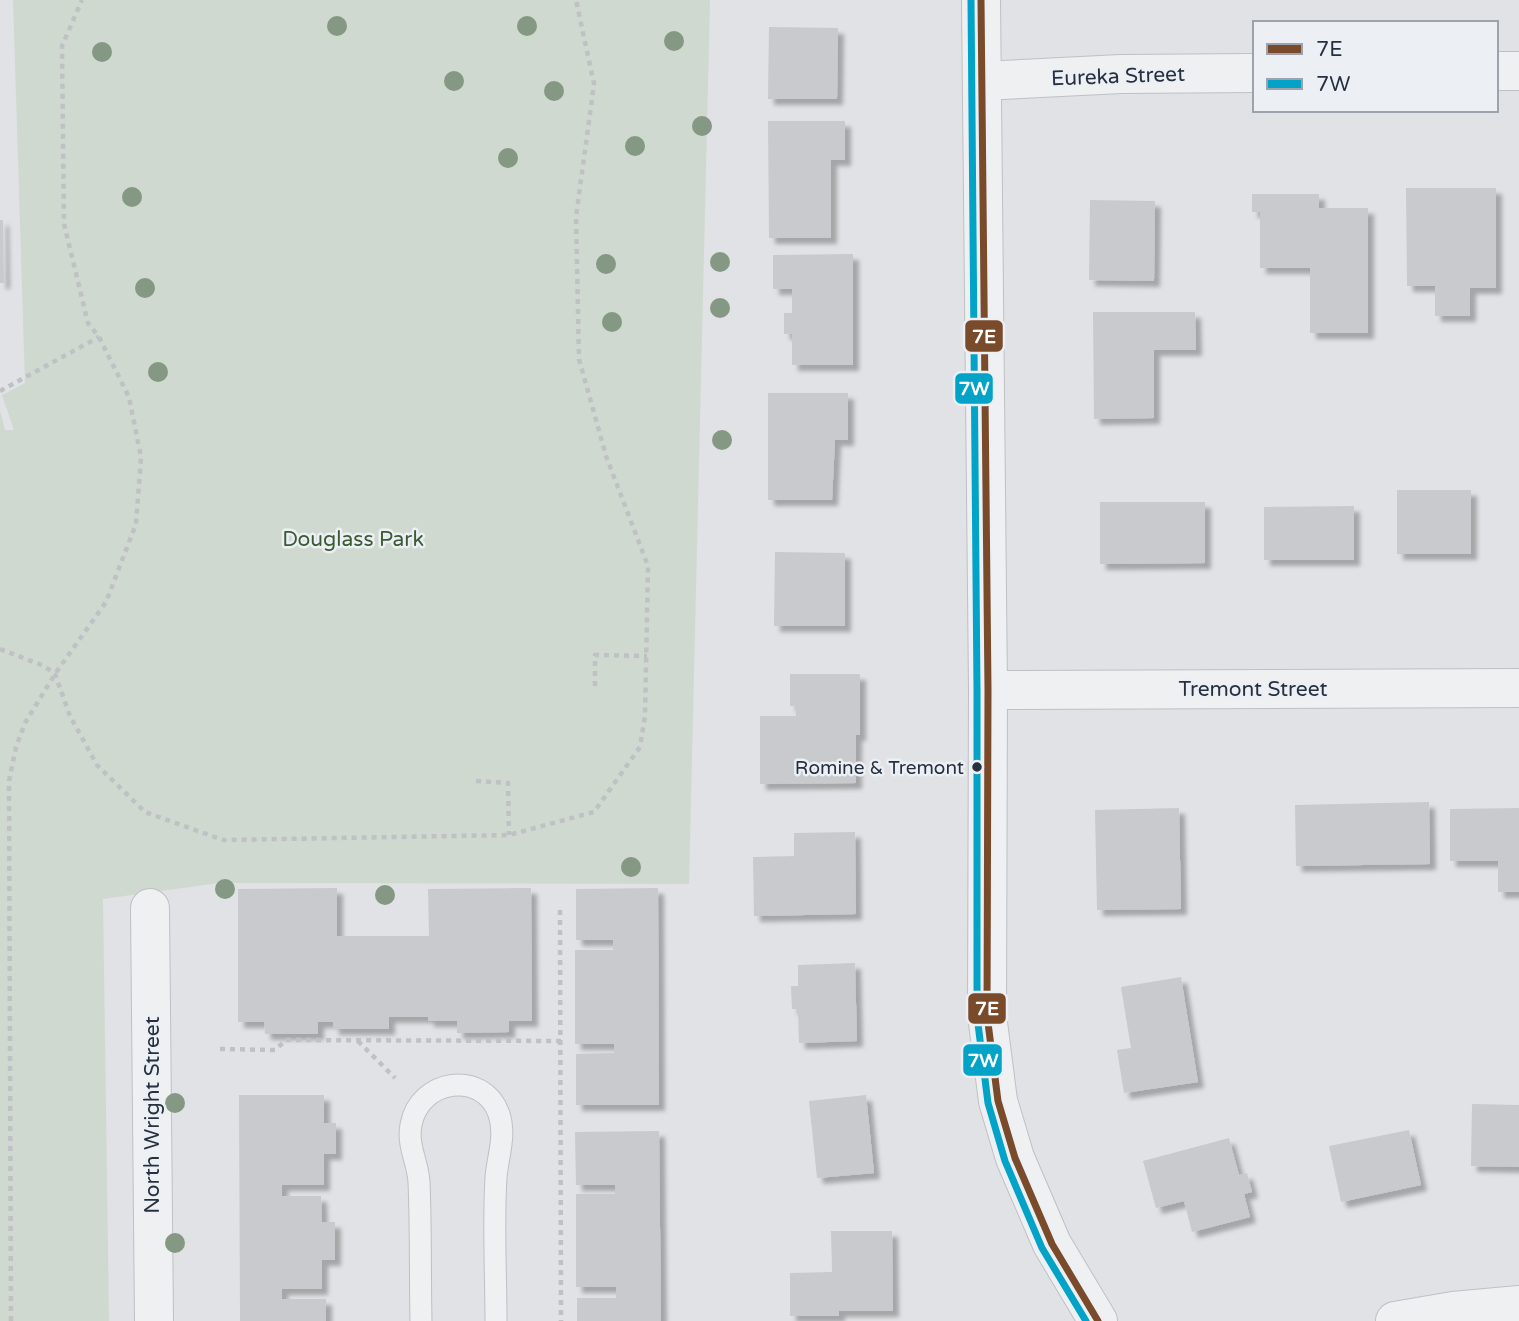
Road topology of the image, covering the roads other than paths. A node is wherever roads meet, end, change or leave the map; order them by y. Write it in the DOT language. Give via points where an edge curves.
graph roads {
  1 [pos="981,0"];
  2 [pos="1498,71"];
  3 [pos="1519,71"];
  4 [pos="1253,73"];
  5 [pos="982,81"];
  6 [pos="1519,688"];
  7 [pos="988,690"];
  8 [pos="150,908"];
  9 [pos="1519,1304"];
  10 [pos="153,1321"];
  11 [pos="421,1321"];
  12 [pos="496,1321"];
  13 [pos="1098,1321"];
  14 [pos="1395,1321"];
  1 -- 5 [label="street"];
  2 -- 3 [label="street"];
  4 -- 5 [label="street, Eureka Street"];
  5 -- 7 [label="street"];
  6 -- 7 [label="street, Tremont Street"];
  7 -- 13 [label="street" via="986,1015 998,1101 1015,1158 1052,1244"];
  8 -- 10 [label="street, North Wright Street"];
  9 -- 14 [label="street"];
  11 -- 12 [label="lane" via="419,1178 409,1141 421,1103 434,1089 455,1085 475,1088 493,1100 503,1133 496,1175"];
}
